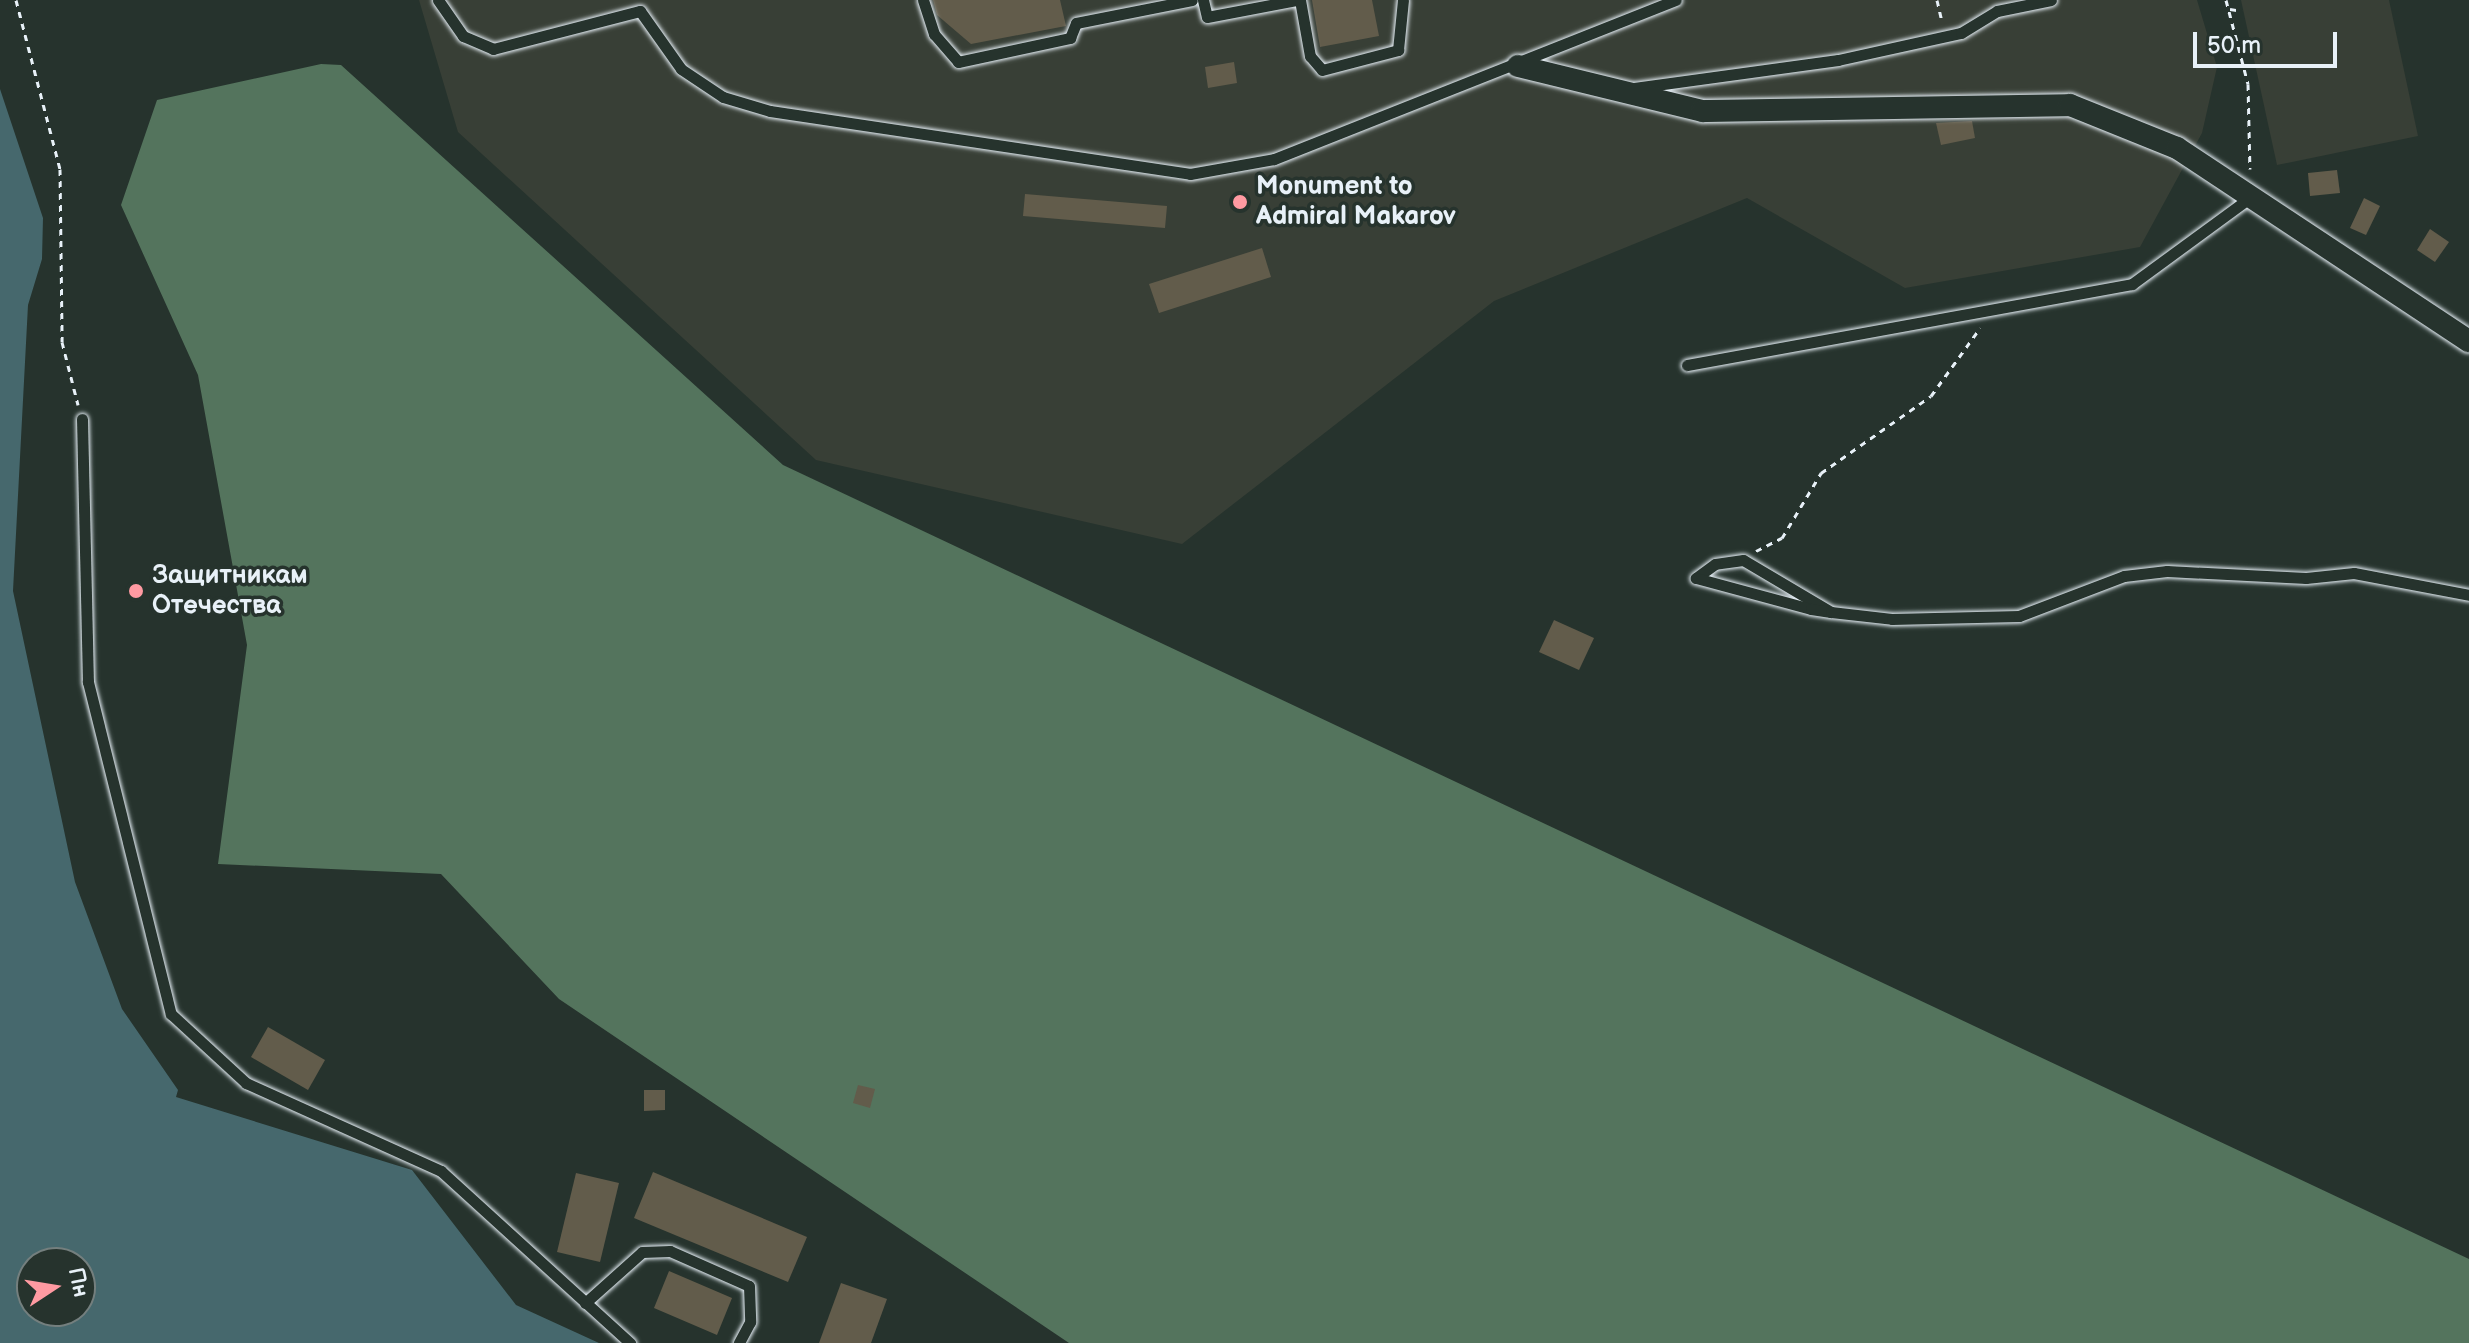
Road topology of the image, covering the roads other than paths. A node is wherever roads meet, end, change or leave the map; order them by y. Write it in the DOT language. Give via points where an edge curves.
graph roads {
  1 [pos="438,0"];
  2 [pos="923,0"];
  3 [pos="1192,0"];
  4 [pos="1203,0"];
  5 [pos="1299,0"];
  6 [pos="1403,0"];
  7 [pos="1676,0"];
  8 [pos="2051,0"];
  9 [pos="638,5"];
  10 [pos="1518,66"];
  11 [pos="1622,90"];
  12 [pos="2251,197"];
  13 [pos="2469,341"];
  14 [pos="1687,365"];
  15 [pos="82,419"];
  16 [pos="2469,595"];
  17 [pos="1831,612"];
  18 [pos="585,1303"];
  19 [pos="630,1343"];
  20 [pos="739,1343"];
  1 -- 9 [label="lane" via="463,36 493,49"];
  2 -- 3 [label="lane" via="934,34 958,62 1070,38 1076,23"];
  4 -- 5 [label="lane" via="1207,17"];
  5 -- 6 [label="lane" via="1310,56 1322,70 1398,50"];
  7 -- 10 [label="lane"];
  8 -- 11 [label="lane" via="1997,11 1961,33 1838,60"];
  9 -- 10 [label="lane" via="681,69 723,97 770,111 1190,174 1274,159"];
  10 -- 11 [label="street"];
  11 -- 12 [label="street" via="1703,111 2070,105 2190,157"];
  12 -- 13 [label="street"];
  12 -- 14 [label="lane" via="2132,284"];
  15 -- 18 [label="lane" via="88,682 171,1014 246,1083 441,1171"];
  16 -- 17 [label="lane" via="2354,573 2306,578 2167,571 2124,576 2019,616 1892,619"];
  17 -- 17 [label="lane" via="1696,578 1743,560"];
  18 -- 19 [label="lane"];
  18 -- 20 [label="lane" via="642,1252 670,1251 749,1286 750,1322"];
}
